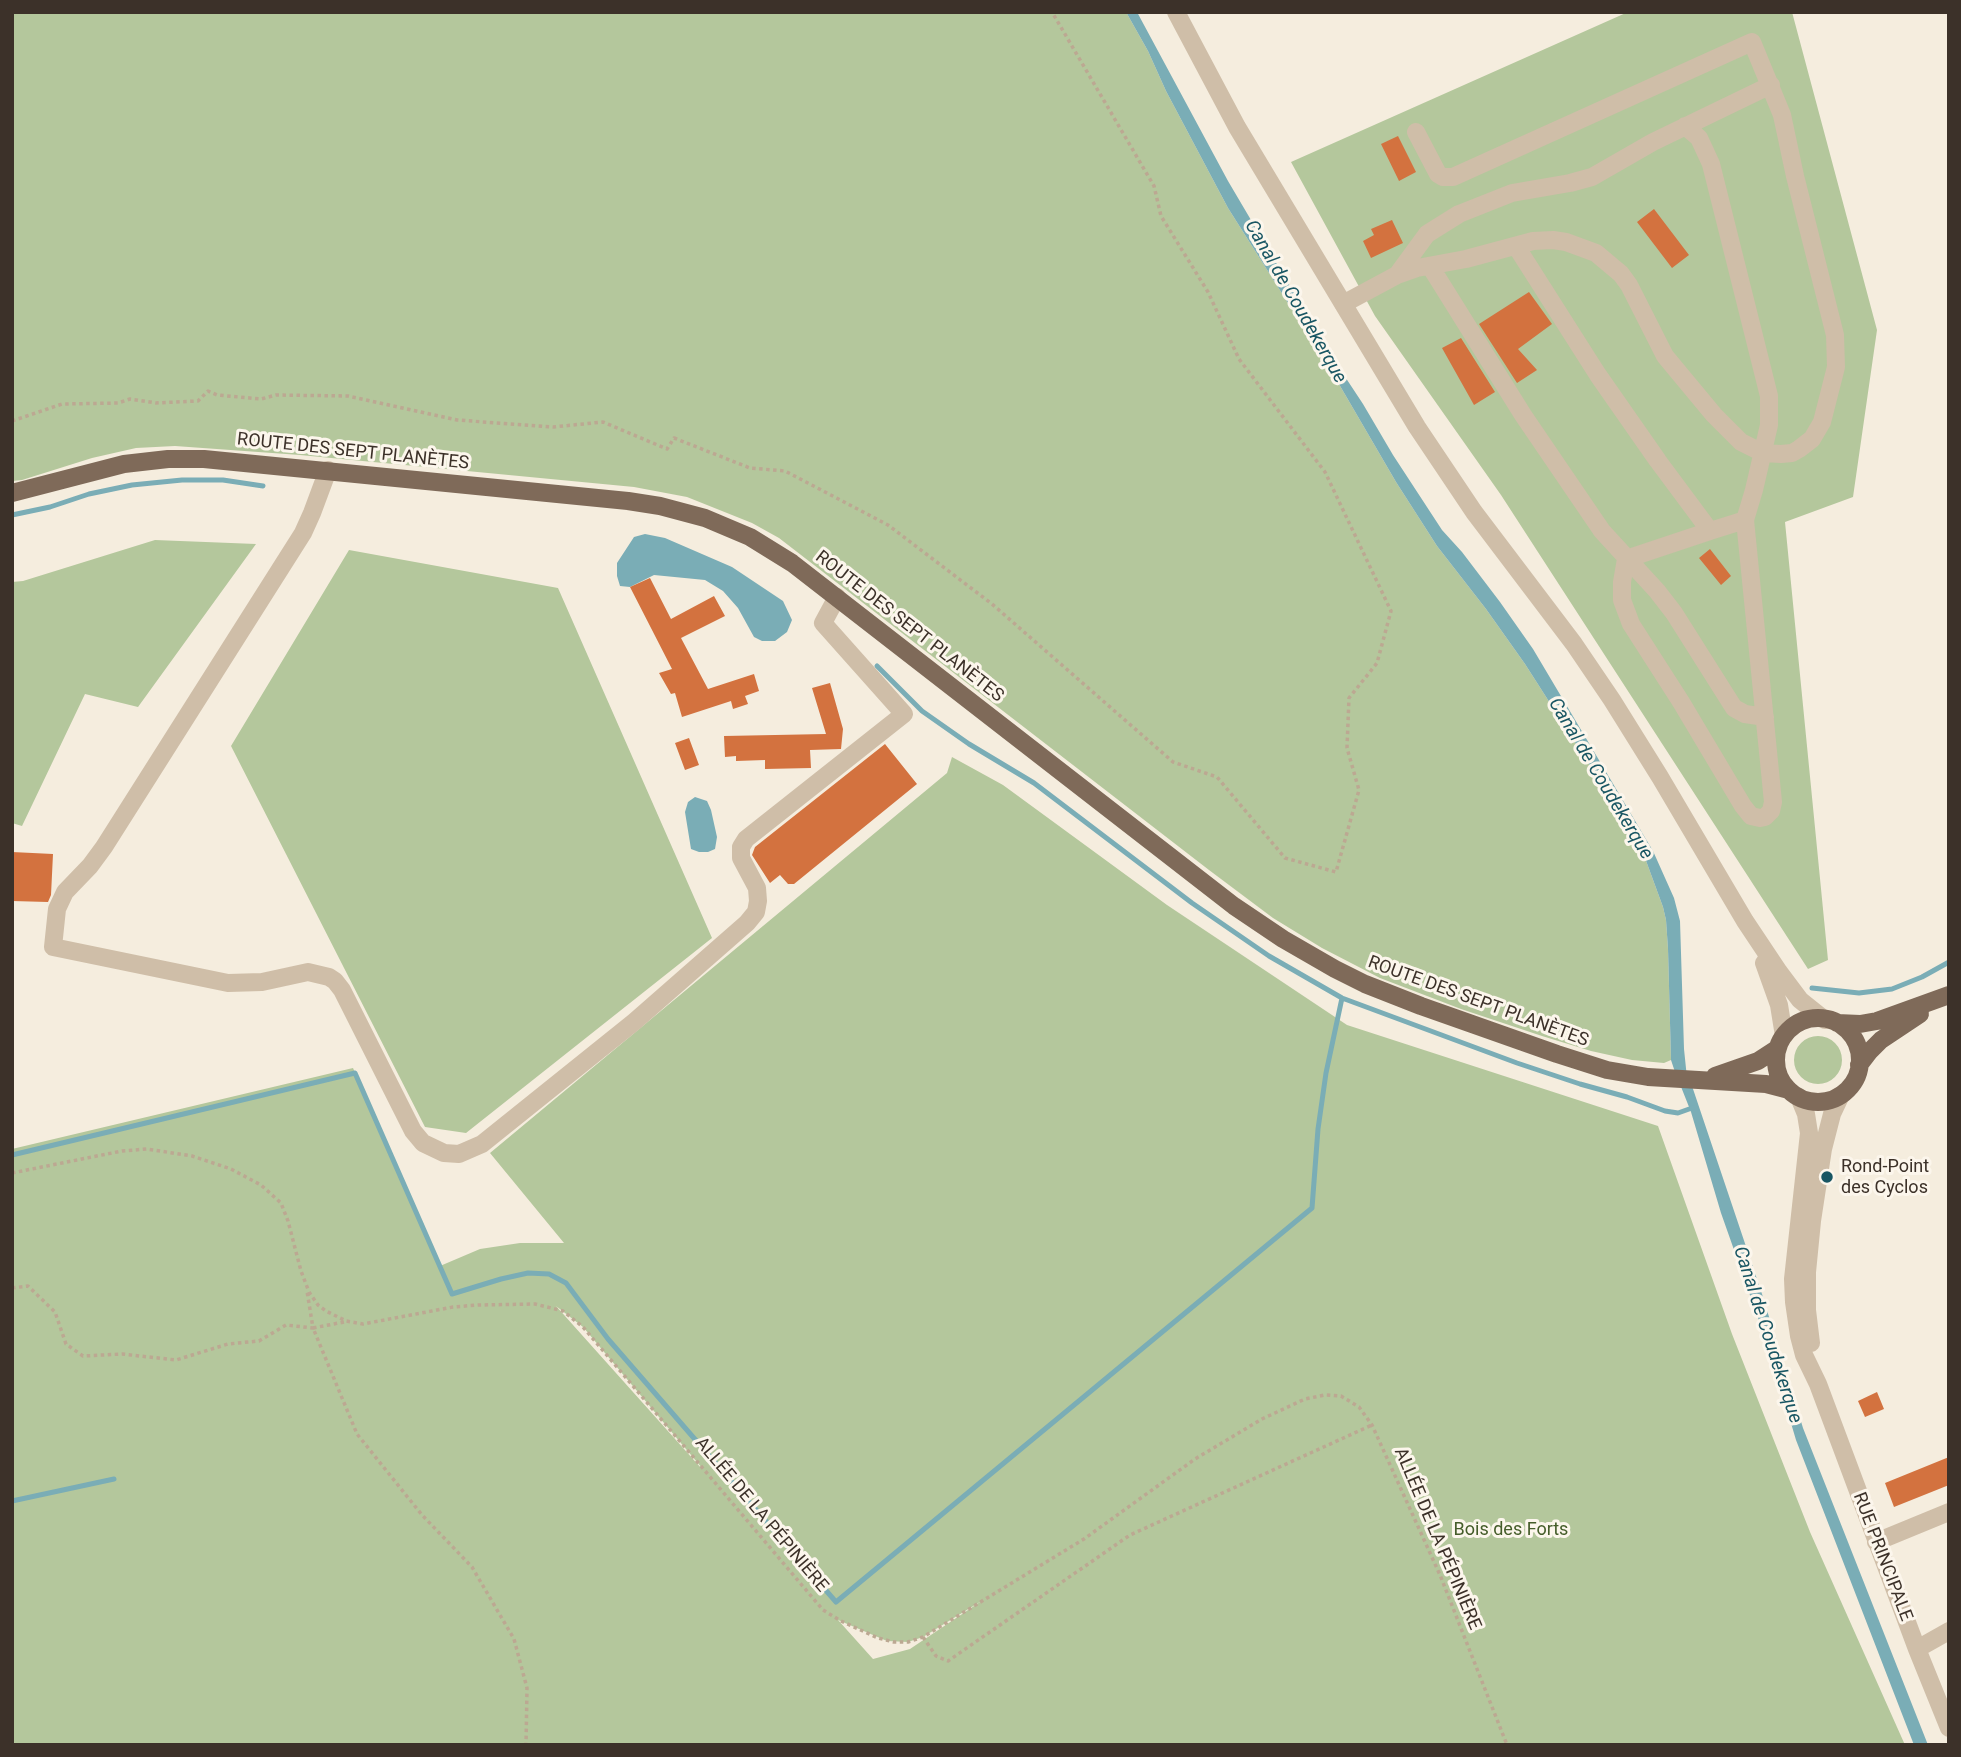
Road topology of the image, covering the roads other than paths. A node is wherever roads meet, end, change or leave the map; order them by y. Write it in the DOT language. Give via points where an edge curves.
graph roads {
  1 [pos="1175,12"];
  2 [pos="1771,85"];
  3 [pos="1685,126"];
  4 [pos="1416,132"];
  5 [pos="1516,246"];
  6 [pos="1430,265"];
  7 [pos="1397,275"];
  8 [pos="1343,304"];
  9 [pos="1763,453"];
  10 [pos="328,470"];
  11 [pos="12,493"];
  12 [pos="1745,520"];
  13 [pos="1710,531"];
  14 [pos="1626,559"];
  15 [pos="837,597"];
  16 [pos="1765,716"];
  17 [pos="1745,921"];
  18 [pos="1949,996"];
  19 [pos="1831,1021"];
  20 [pos="1781,1042"];
  21 [pos="1859,1065"];
  22 [pos="1700,1079"];
  23 [pos="1794,1093"];
  24 [pos="1841,1095"];
  25 [pos="1818,1384"];
  26 [pos="1949,1512"];
  27 [pos="1876,1542"];
  28 [pos="1949,1630"];
  29 [pos="1917,1649"];
  30 [pos="1949,1728"];
  1 -- 8 [label="street" via="1237,127"];
  2 -- 3 [label="street"];
  2 -- 4 [label="street" via="1752,42 1454,177 1438,174"];
  2 -- 9 [label="street" via="1786,127 1837,357 1825,414 1812,439 1791,453"];
  3 -- 7 [label="street" via="1592,177 1512,194 1446,221 1427,234"];
  3 -- 9 [label="street" via="1699,138 1711,164 1767,384 1770,417"];
  5 -- 6 [label="street"];
  5 -- 9 [label="street" via="1543,240 1566,242 1613,265 1629,285 1674,368 1732,435"];
  5 -- 13 [label="street" via="1605,386"];
  6 -- 7 [label="street"];
  6 -- 14 [label="street" via="1523,415"];
  7 -- 8 [label="street"];
  8 -- 17 [label="street" via="1449,476 1625,719"];
  9 -- 12 [label="street"];
  10 -- 11 [label="main road, ROUTE DES SEPT PLANÈTES" via="220,459 153,460"];
  10 -- 15 [label="main road, ROUTE DES SEPT PLANÈTES" via="674,509 757,540"];
  10 -- 15 [label="street" via="303,533 104,847 65,892 57,909 53,947 228,983 262,982 308,972 329,977 342,990 413,1131 436,1151 459,1154 482,1144 634,1022 747,923 758,901 757,888 741,858 746,839 904,714 823,623"];
  12 -- 13 [label="street"];
  12 -- 16 [label="street"];
  13 -- 14 [label="street"];
  14 -- 16 [label="street" via="1674,612 1734,708"];
  14 -- 16 [label="street" via="1622,600 1631,624 1743,806 1755,818 1769,814 1773,802"];
  15 -- 22 [label="main road, ROUTE DES SEPT PLANÈTES" via="1234,906 1301,950 1365,984 1592,1066 1660,1078"];
  17 -- 19 [label="street" via="1794,992 1807,1007"];
  17 -- 20 [label="street" via="1783,1019"];
  18 -- 19 [label="main road" via="1877,1021"];
  18 -- 21 [label="main road" via="1881,1040"];
  19 -- 20 [label="main road" via="1800,1023"];
  19 -- 21 [label="main road" via="1854,1039"];
  20 -- 22 [label="main road, ROUTE DES SEPT PLANÈTES" via="1758,1061"];
  20 -- 23 [label="main road" via="1778,1072"];
  21 -- 24 [label="main road" via="1854,1083"];
  22 -- 23 [label="main road, ROUTE DES SEPT PLANÈTES" via="1766,1084"];
  23 -- 24 [label="main road" via="1821,1102"];
  23 -- 25 [label="street, RUE PRINCIPALE" via="1806,1114 1808,1140 1794,1256 1794,1302 1801,1346"];
  24 -- 25 [label="street, RUE PRINCIPALE" via="1820,1159 1808,1259 1807,1310"];
  25 -- 27 [label="street, RUE PRINCIPALE"];
  26 -- 27 [label="street"];
  27 -- 29 [label="street, RUE PRINCIPALE"];
  28 -- 29 [label="street"];
  29 -- 30 [label="street, RUE PRINCIPALE"];
}
